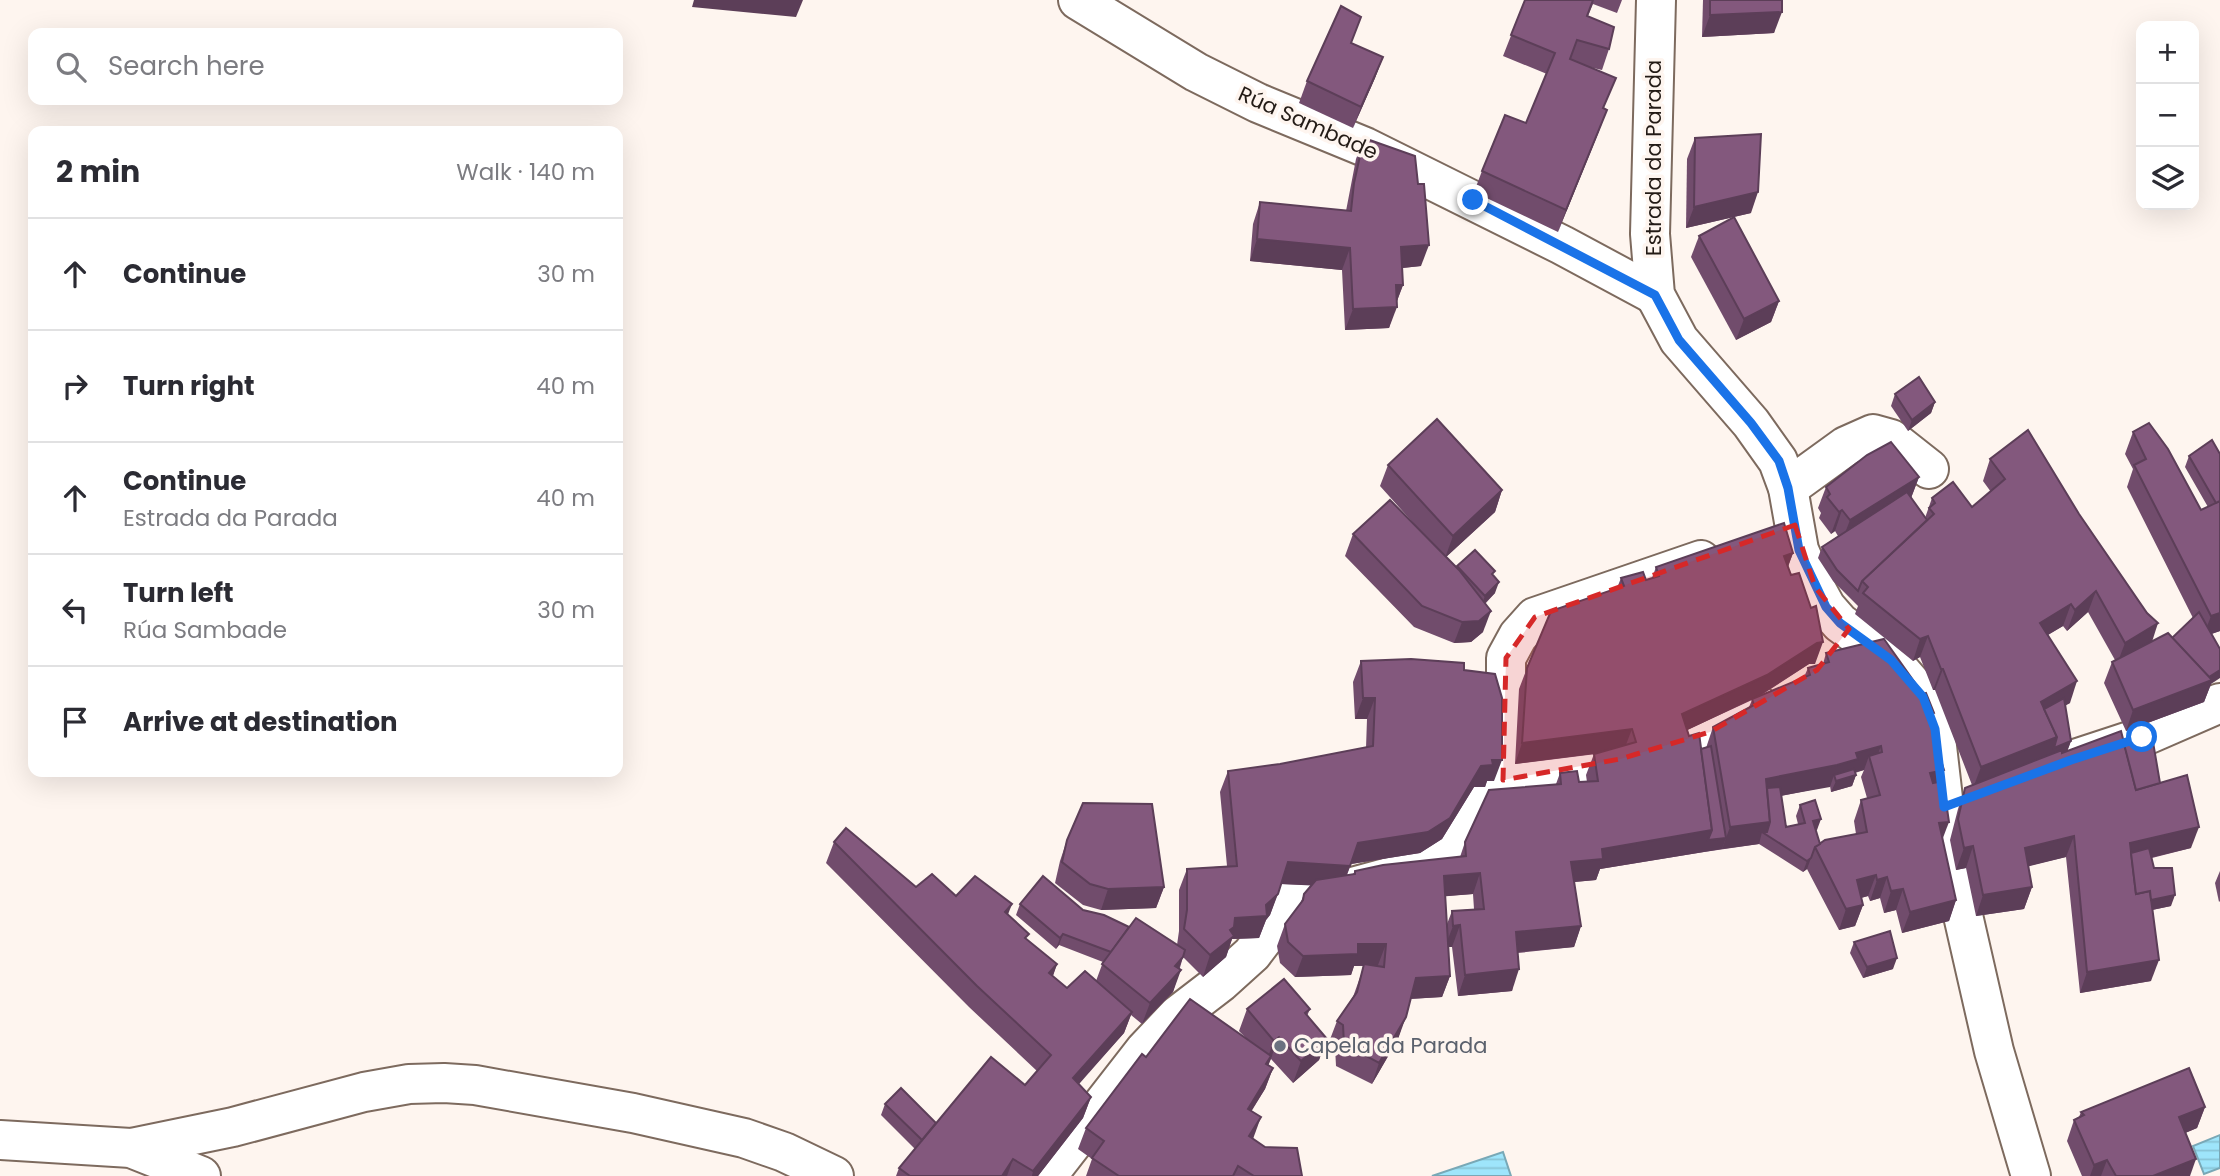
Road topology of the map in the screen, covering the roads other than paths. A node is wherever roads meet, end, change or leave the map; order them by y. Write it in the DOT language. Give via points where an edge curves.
graph roads {
  1 [pos="1078,0"];
  2 [pos="1656,0"];
  3 [pos="1655,295"];
  4 [pos="1929,469"];
  5 [pos="1788,488"];
  6 [pos="1795,525"];
  7 [pos="1784,689"];
  8 [pos="2220,703"];
  9 [pos="2048,769"];
  10 [pos="1503,780"];
  11 [pos="0,1140"];
  12 [pos="131,1147"];
  13 [pos="201,1176"];
  14 [pos="834,1176"];
  15 [pos="1047,1176"];
  16 [pos="2031,1176"];
  1 -- 3 [label="street, Rúa Sambade" via="1196,72 1366,147"];
  2 -- 3 [label="street, Estrada da Parada" via="1650,234"];
  3 -- 5 [label="street, Estrada da Parada" via="1679,340 1779,461"];
  4 -- 5 [label="street" via="1891,439 1873,434 1846,446"];
  5 -- 6 [label="street, Estrada da Parada"];
  6 -- 10 [label="street" via="1535,617 1506,658"];
  6 -- 16 [label="street, Estrada da Parada" via="1799,550 1815,587 1840,623 1840,643 1891,660 1923,697 1961,800 1946,841 1993,1051"];
  7 -- 10 [label="street" via="1685,742"];
  8 -- 9 [label="street" via="2142,737"];
  10 -- 15 [label="street" via="1465,820 1453,846 1433,865 1345,889 1296,896 1252,954 1178,1015 1144,1050"];
  11 -- 12 [label="street"];
  12 -- 13 [label="street"];
  12 -- 14 [label="street" via="233,1128 364,1092 444,1083 633,1113 744,1138"];
}
